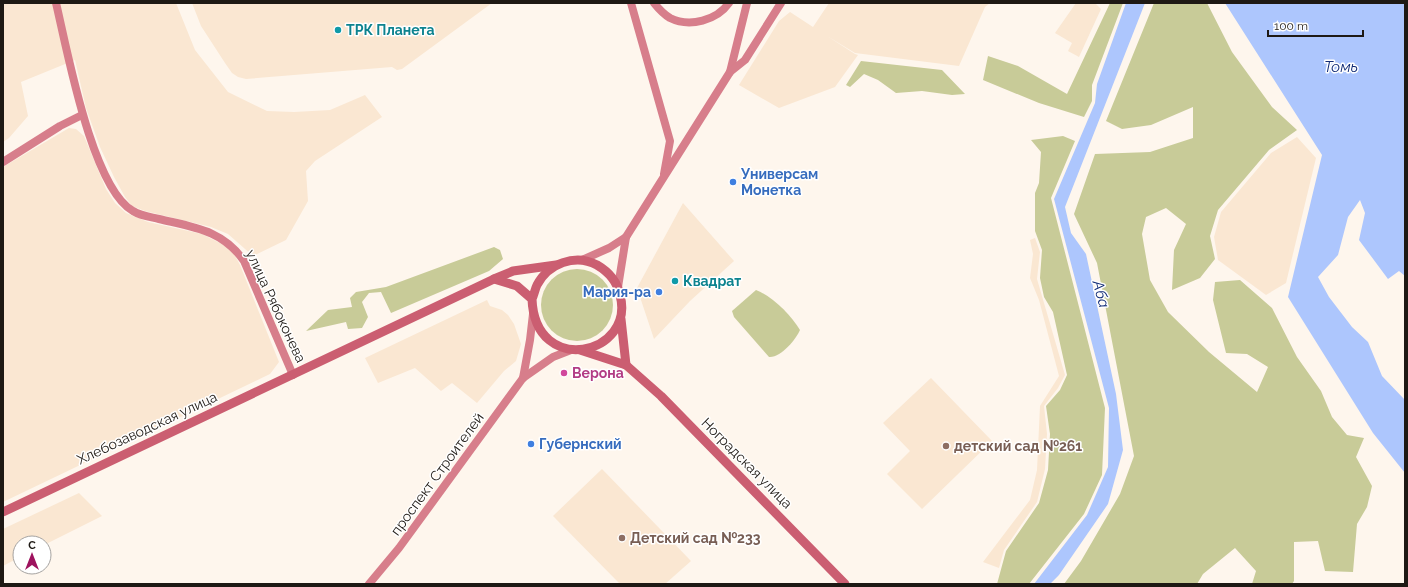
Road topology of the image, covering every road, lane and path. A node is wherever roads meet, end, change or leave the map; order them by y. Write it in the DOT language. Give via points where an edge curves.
graph roads {
  1 [pos="56,3"];
  2 [pos="631,3"];
  3 [pos="654,3"];
  4 [pos="729,3"];
  5 [pos="747,3"];
  6 [pos="780,3"];
  7 [pos="730,72"];
  8 [pos="82,115"];
  9 [pos="3,162"];
  10 [pos="663,178"];
  11 [pos="626,237"];
  12 [pos="582,260"];
  13 [pos="556,265"];
  14 [pos="494,279"];
  15 [pos="618,287"];
  16 [pos="532,299"];
  17 [pos="533,314"];
  18 [pos="621,315"];
  19 [pos="576,350"];
  20 [pos="626,365"];
  21 [pos="293,375"];
  22 [pos="523,378"];
  23 [pos="3,512"];
  24 [pos="369,584"];
  25 [pos="845,584"];
  1 -- 8 [label="main road, улица Рябоконева"];
  2 -- 10 [label="main road" via="670,141"];
  3 -- 4 [label="main road" via="670,18 692,23 711,18"];
  5 -- 7 [label="main road"];
  6 -- 7 [label="main road" via="745,60"];
  7 -- 10 [label="main road"];
  8 -- 9 [label="main road"];
  8 -- 21 [label="main road, улица Рябоконева" via="109,183 125,206 143,215 209,232 222,238 235,249 244,261"];
  10 -- 11 [label="main road"];
  11 -- 12 [label="main road"];
  11 -- 15 [label="main road"];
  12 -- 13 [label="main road"];
  12 -- 15 [label="main road" via="604,269"];
  13 -- 14 [label="main road" via="513,271"];
  13 -- 16 [label="main road" via="536,285"];
  14 -- 16 [label="main road" via="517,286"];
  14 -- 21 [label="main road, Хлебозаводская улица"];
  15 -- 18 [label="main road" via="622,301"];
  16 -- 17 [label="main road"];
  17 -- 19 [label="main road" via="546,338 558,346"];
  17 -- 22 [label="main road"];
  18 -- 19 [label="main road" via="616,328 606,339 594,347"];
  18 -- 20 [label="main road"];
  19 -- 20 [label="main road"];
  19 -- 22 [label="main road" via="553,357"];
  20 -- 25 [label="main road, Ноградская улица" via="661,396"];
  21 -- 23 [label="main road, Хлебозаводская улица"];
  22 -- 24 [label="main road, проспект Строителей" via="399,548"];
}
